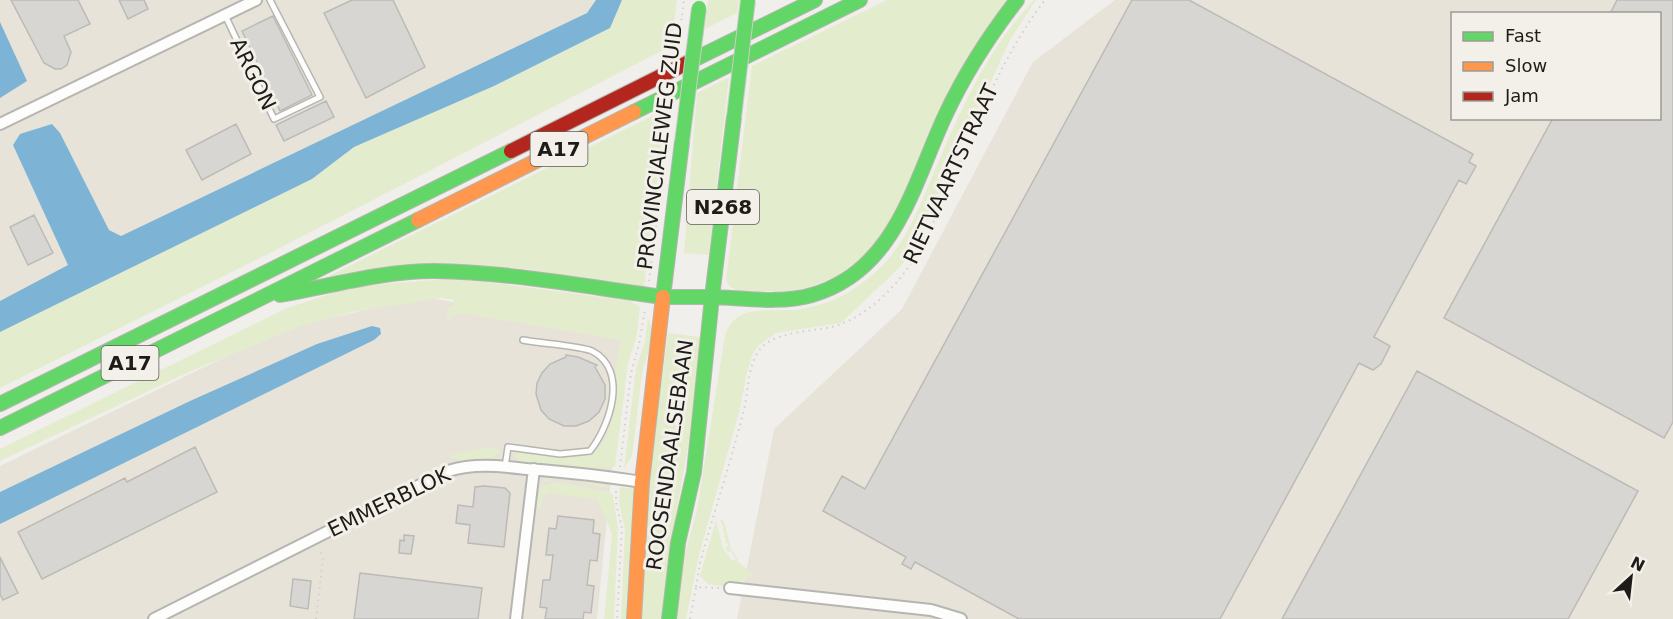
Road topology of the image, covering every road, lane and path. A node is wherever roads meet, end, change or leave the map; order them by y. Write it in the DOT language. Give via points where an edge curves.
graph roads {
  1 [pos="256,0"];
  2 [pos="270,0"];
  3 [pos="684,0"];
  4 [pos="748,0"];
  5 [pos="815,0"];
  6 [pos="860,0"];
  7 [pos="1017,0"];
  8 [pos="1045,0"];
  9 [pos="699,4"];
  10 [pos="225,15"];
  11 [pos="682,15"];
  12 [pos="0,124"];
  13 [pos="659,209"];
  14 [pos="647,296"];
  15 [pos="663,297"];
  16 [pos="712,297"];
  17 [pos="260,299"];
  18 [pos="523,340"];
  19 [pos="0,404"];
  20 [pos="0,428"];
  21 [pos="505,467"];
  22 [pos="534,469"];
  23 [pos="618,478"];
  24 [pos="642,482"];
  25 [pos="315,539"];
  26 [pos="696,587"];
  27 [pos="730,588"];
  28 [pos="154,619"];
  29 [pos="316,619"];
  30 [pos="516,619"];
  31 [pos="617,619"];
  32 [pos="634,619"];
  33 [pos="669,619"];
  34 [pos="690,619"];
  35 [pos="961,619"];
  1 -- 10 [label="street, ARGON"];
  2 -- 10 [label="lane, ARGON" via="320,97 274,119"];
  3 -- 11 [label="path"];
  4 -- 16 [label="main road, N268, bridge"];
  5 -- 19 [label="main road, A17"];
  6 -- 17 [label="main road, A17"];
  7 -- 16 [label="main road" via="974,61 945,117 903,216 872,260 837,286 813,295 784,300"];
  8 -- 26 [label="path, RIETVAARTSTRAAT" via="1001,69 917,256 891,288 852,320 777,337 755,357"];
  9 -- 15 [label="main road, PROVINCIALEWEG ZUID / N268, bridge"];
  10 -- 12 [label="street, ARGON"];
  13 -- 14 [label="path, ROOSENDAALSEBAAN"];
  14 -- 15 [label="main road, A17"];
  14 -- 17 [label="main road, A17" via="500,275 433,271 386,275"];
  14 -- 23 [label="path, ROOSENDAALSEBAAN" via="631,373"];
  15 -- 16 [label="main road"];
  15 -- 24 [label="main road, ROOSENDAALSEBAAN / N268"];
  16 -- 33 [label="main road, ROOSENDAALSEBAAN / N268" via="693,472 678,543"];
  17 -- 20 [label="main road, A17"];
  18 -- 21 [label="lane" via="591,351 606,362 610,371 612,403 605,428 590,451 560,454 507,447"];
  21 -- 22 [label="street, EMMERBLOK"];
  21 -- 25 [label="street, EMMERBLOK" via="475,465 448,471"];
  22 -- 23 [label="street, EMMERBLOK"];
  22 -- 30 [label="street"];
  23 -- 24 [label="street, EMMERBLOK"];
  23 -- 31 [label="path, ROOSENDAALSEBAAN" via="616,502 622,528"];
  24 -- 32 [label="main road, ROOSENDAALSEBAAN"];
  25 -- 28 [label="street, EMMERBLOK"];
  25 -- 29 [label="path" via="323,559"];
  26 -- 27 [label="path"];
  26 -- 34 [label="path, RIETVAARTSTRAAT"];
  27 -- 35 [label="street" via="931,610"];
}
